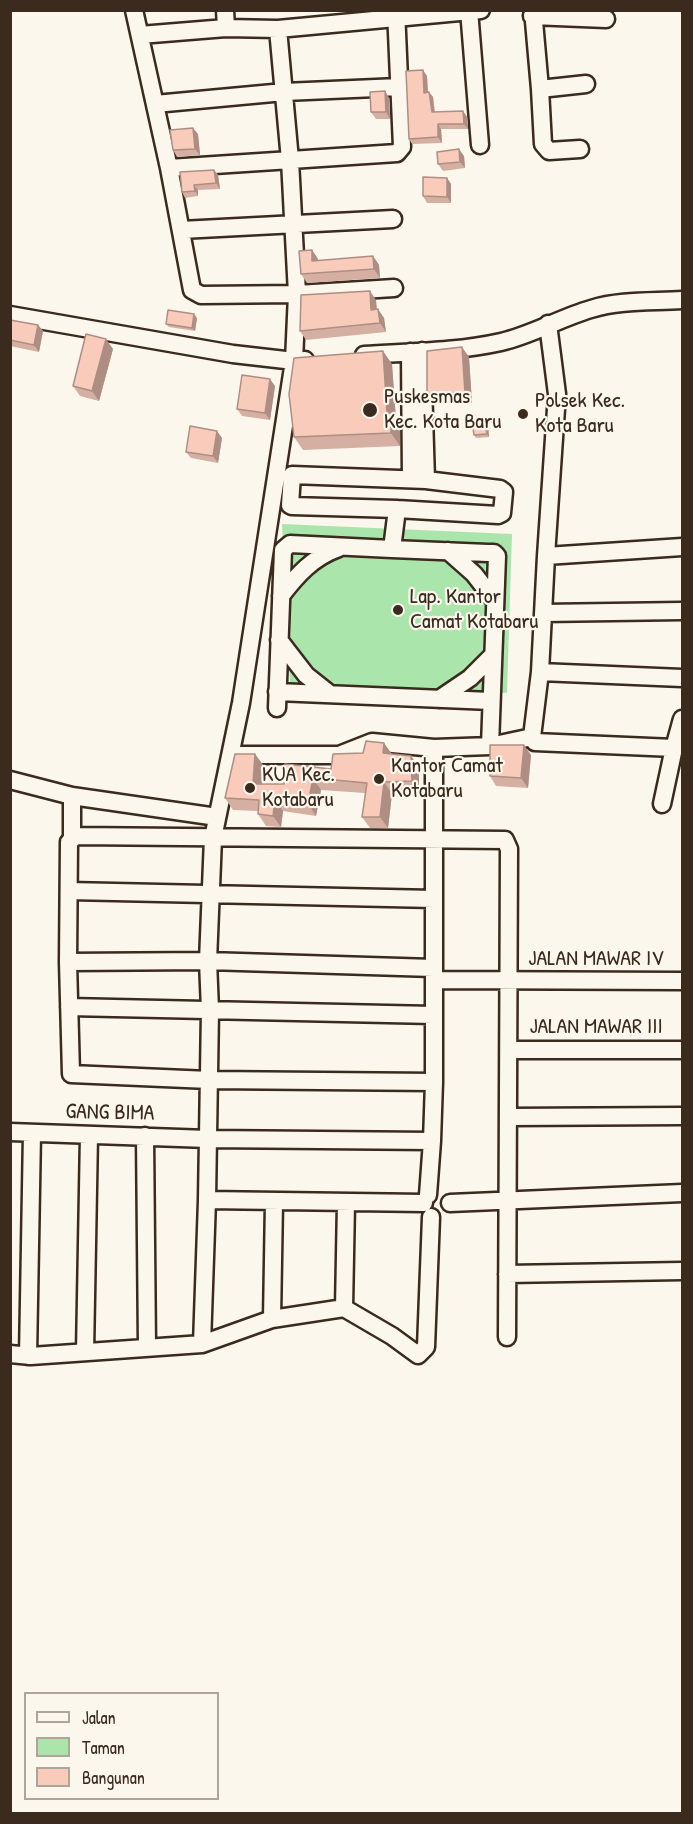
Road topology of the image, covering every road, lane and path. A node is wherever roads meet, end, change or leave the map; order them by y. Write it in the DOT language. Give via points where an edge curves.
graph roads {
  1 [pos="134,10"];
  2 [pos="225,10"];
  3 [pos="473,11"];
  4 [pos="532,13"];
  5 [pos="396,14"];
  6 [pos="606,19"];
  7 [pos="226,28"];
  8 [pos="278,29"];
  9 [pos="140,35"];
  10 [pos="586,84"];
  11 [pos="399,87"];
  12 [pos="540,89"];
  13 [pos="284,92"];
  14 [pos="155,104"];
  15 [pos="480,145"];
  16 [pos="580,149"];
  17 [pos="290,160"];
  18 [pos="169,168"];
  19 [pos="393,219"];
  20 [pos="293,226"];
  21 [pos="181,230"];
  22 [pos="394,288"];
  23 [pos="297,294"];
  24 [pos="682,300"];
  25 [pos="10,315"];
  26 [pos="548,324"];
  27 [pos="416,352"];
  28 [pos="351,356"];
  29 [pos="317,359"];
  30 [pos="294,361"];
  31 [pos="418,480"];
  32 [pos="397,509"];
  33 [pos="343,546"];
  34 [pos="682,547"];
  35 [pos="392,549"];
  36 [pos="448,551"];
  37 [pos="546,556"];
  38 [pos="281,596"];
  39 [pos="495,601"];
  40 [pos="682,611"];
  41 [pos="543,613"];
  42 [pos="279,640"];
  43 [pos="493,655"];
  44 [pos="540,672"];
  45 [pos="682,678"];
  46 [pos="330,694"];
  47 [pos="439,699"];
  48 [pos="491,701"];
  49 [pos="682,719"];
  50 [pos="532,737"];
  51 [pos="490,747"];
  52 [pos="434,748"];
  53 [pos="674,748"];
  54 [pos="230,755"];
  55 [pos="10,780"];
  56 [pos="72,796"];
  57 [pos="662,804"];
  58 [pos="218,817"];
  59 [pos="72,838"];
  60 [pos="213,838"];
  61 [pos="434,840"];
  62 [pos="69,891"];
  63 [pos="212,894"];
  64 [pos="434,899"];
  65 [pos="208,961"];
  66 [pos="68,963"];
  67 [pos="433,974"];
  68 [pos="509,981"];
  69 [pos="682,981"];
  70 [pos="69,1007"];
  71 [pos="210,1010"];
  72 [pos="434,1015"];
  73 [pos="508,1050"];
  74 [pos="682,1050"];
  75 [pos="208,1080"];
  76 [pos="434,1082"];
  77 [pos="682,1116"];
  78 [pos="508,1117"];
  79 [pos="10,1132"];
  80 [pos="32,1134"];
  81 [pos="89,1135"];
  82 [pos="145,1136"];
  83 [pos="208,1139"];
  84 [pos="432,1141"];
  85 [pos="682,1193"];
  86 [pos="207,1200"];
  87 [pos="507,1201"];
  88 [pos="274,1202"];
  89 [pos="346,1203"];
  90 [pos="428,1205"];
  91 [pos="682,1271"];
  92 [pos="507,1274"];
  93 [pos="344,1308"];
  94 [pos="272,1319"];
  95 [pos="507,1337"];
  96 [pos="202,1344"];
  97 [pos="147,1348"];
  98 [pos="85,1353"];
  99 [pos="10,1354"];
  100 [pos="28,1356"];
  1 -- 9 [label="street"];
  2 -- 7 [label="street"];
  3 -- 5 [label="street"];
  3 -- 15 [label="street"];
  4 -- 6 [label="street"];
  4 -- 12 [label="street"];
  5 -- 8 [label="street"];
  5 -- 11 [label="street"];
  7 -- 8 [label="street"];
  7 -- 9 [label="street"];
  8 -- 13 [label="street"];
  9 -- 14 [label="street"];
  10 -- 12 [label="street"];
  11 -- 13 [label="street"];
  11 -- 17 [label="street" via="402,147 397,153"];
  12 -- 16 [label="street" via="546,149"];
  13 -- 14 [label="street"];
  13 -- 17 [label="street"];
  14 -- 18 [label="street"];
  17 -- 18 [label="street"];
  17 -- 20 [label="street"];
  18 -- 21 [label="street"];
  19 -- 20 [label="street"];
  20 -- 21 [label="street"];
  20 -- 23 [label="street"];
  21 -- 23 [label="street" via="195,293"];
  22 -- 23 [label="street"];
  23 -- 30 [label="street"];
  24 -- 26 [label="street" via="593,308"];
  25 -- 30 [label="street"];
  26 -- 27 [label="street" via="499,342"];
  26 -- 37 [label="street" via="557,394"];
  27 -- 28 [label="street"];
  27 -- 31 [label="street"];
  29 -- 30 [label="street"];
  30 -- 54 [label="street"];
  31 -- 32 [label="street" via="500,489 504,492 502,513"];
  31 -- 32 [label="street" via="291,476 291,506"];
  32 -- 35 [label="street"];
  33 -- 35 [label="street"];
  33 -- 38 [label="street" via="308,564"];
  33 -- 38 [label="street" via="287,545 283,550"];
  34 -- 37 [label="street"];
  35 -- 36 [label="street"];
  36 -- 39 [label="street" via="474,574"];
  36 -- 39 [label="street" via="497,556"];
  37 -- 41 [label="street"];
  38 -- 42 [label="street"];
  39 -- 43 [label="street"];
  40 -- 41 [label="street"];
  41 -- 44 [label="street"];
  42 -- 46 [label="street" via="306,675"];
  42 -- 46 [label="street" via="277,700"];
  43 -- 47 [label="street" via="470,678"];
  43 -- 48 [label="street"];
  44 -- 45 [label="street"];
  44 -- 50 [label="street"];
  46 -- 47 [label="street"];
  47 -- 48 [label="street"];
  48 -- 51 [label="street"];
  49 -- 53 [label="street"];
  50 -- 51 [label="street"];
  50 -- 53 [label="street" via="535,742"];
  51 -- 52 [label="street"];
  52 -- 54 [label="street" via="372,742 339,755"];
  52 -- 61 [label="street"];
  53 -- 57 [label="street"];
  54 -- 58 [label="street"];
  55 -- 56 [label="street"];
  56 -- 58 [label="street"];
  56 -- 59 [label="street"];
  58 -- 60 [label="street"];
  59 -- 60 [label="street"];
  59 -- 62 [label="street"];
  60 -- 61 [label="street"];
  60 -- 63 [label="street"];
  61 -- 64 [label="street"];
  61 -- 68 [label="street" via="505,840 508,844"];
  62 -- 63 [label="street"];
  62 -- 66 [label="street"];
  63 -- 64 [label="street"];
  63 -- 65 [label="street"];
  64 -- 67 [label="street"];
  65 -- 66 [label="street, JALAN MAWAR IV"];
  65 -- 67 [label="street, JALAN MAWAR IV"];
  65 -- 71 [label="street"];
  66 -- 70 [label="street"];
  67 -- 68 [label="street, JALAN MAWAR IV"];
  67 -- 72 [label="street"];
  68 -- 69 [label="street, JALAN MAWAR IV"];
  68 -- 73 [label="street"];
  70 -- 71 [label="street"];
  70 -- 75 [label="street" via="71,1074"];
  71 -- 72 [label="street"];
  71 -- 75 [label="street"];
  72 -- 76 [label="street"];
  73 -- 74 [label="street, JALAN MAWAR III"];
  73 -- 78 [label="street"];
  75 -- 76 [label="street"];
  75 -- 83 [label="street"];
  76 -- 84 [label="street"];
  77 -- 78 [label="street"];
  78 -- 87 [label="street"];
  79 -- 80 [label="street, GANG BIMA"];
  80 -- 81 [label="street, GANG BIMA"];
  80 -- 100 [label="street"];
  81 -- 82 [label="street, GANG BIMA"];
  81 -- 98 [label="street"];
  82 -- 83 [label="street, GANG BIMA"];
  82 -- 97 [label="street"];
  83 -- 84 [label="street, GANG BIMA"];
  83 -- 86 [label="street"];
  84 -- 90 [label="street"];
  85 -- 87 [label="street"];
  86 -- 88 [label="street"];
  86 -- 96 [label="street"];
  87 -- 90 [label="street" via="450,1203 445,1195 436,1192"];
  87 -- 92 [label="street"];
  88 -- 89 [label="street"];
  88 -- 94 [label="street"];
  89 -- 90 [label="street"];
  89 -- 93 [label="street"];
  90 -- 93 [label="street" via="426,1347 422,1353 414,1354"];
  91 -- 92 [label="street"];
  92 -- 95 [label="street"];
  93 -- 94 [label="street"];
  94 -- 96 [label="street"];
  96 -- 97 [label="street"];
  97 -- 98 [label="street"];
  98 -- 100 [label="street"];
  99 -- 100 [label="street"];
}
